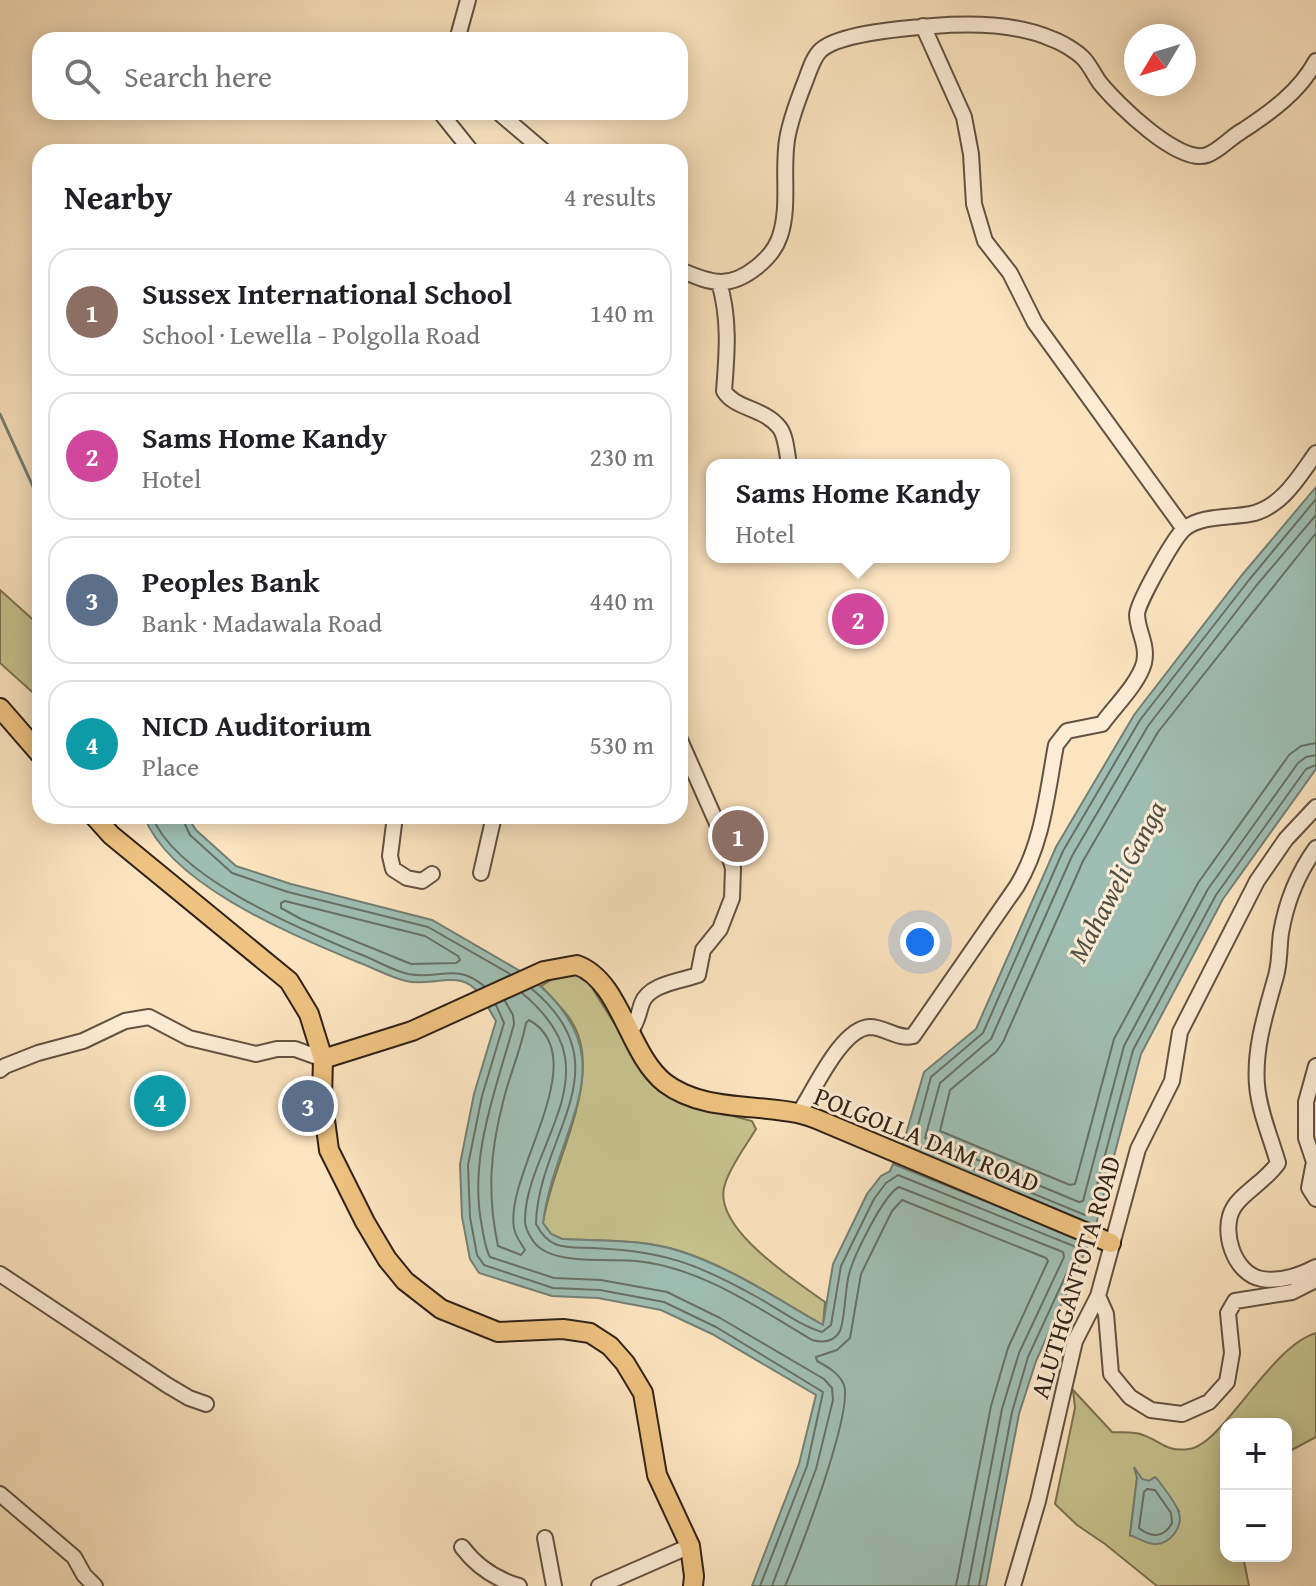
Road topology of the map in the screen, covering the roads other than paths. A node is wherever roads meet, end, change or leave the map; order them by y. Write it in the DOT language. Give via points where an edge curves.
graph roads {
  1 [pos="468,0"];
  2 [pos="923,26"];
  3 [pos="459,32"];
  4 [pos="1316,61"];
  5 [pos="446,120"];
  6 [pos="507,120"];
  7 [pos="466,144"];
  8 [pos="536,144"];
  9 [pos="688,272"];
  10 [pos="719,282"];
  11 [pos="1316,453"];
  12 [pos="788,459"];
  13 [pos="1184,529"];
  14 [pos="0,708"];
  15 [pos="32,745"];
  16 [pos="688,759"];
  17 [pos="1316,807"];
  18 [pos="101,824"];
  19 [pos="394,824"];
  20 [pos="492,824"];
  21 [pos="1316,848"];
  22 [pos="481,873"];
  23 [pos="432,874"];
  24 [pos="630,1032"];
  25 [pos="323,1059"];
  26 [pos="1316,1066"];
  27 [pos="0,1070"];
  28 [pos="799,1113"];
  29 [pos="1316,1199"];
  30 [pos="1104,1240"];
  31 [pos="1316,1267"];
  32 [pos="0,1274"];
  33 [pos="1316,1280"];
  34 [pos="1098,1296"];
  35 [pos="206,1404"];
  36 [pos="0,1494"];
  37 [pos="545,1538"];
  38 [pos="690,1546"];
  39 [pos="462,1547"];
  40 [pos="95,1586"];
  41 [pos="519,1586"];
  42 [pos="554,1586"];
  43 [pos="599,1586"];
  44 [pos="693,1586"];
  45 [pos="1013,1586"];
  1 -- 3 [label="street"];
  2 -- 4 [label="street" via="963,23 1053,39 1082,57 1099,82 1147,128 1195,156 1208,155 1271,112 1307,78"];
  2 -- 10 [label="street" via="830,43 818,52 787,136 781,236 760,264"];
  2 -- 13 [label="street" via="964,117 974,204 985,241 1010,273 1035,323"];
  5 -- 7 [label="street"];
  6 -- 8 [label="street"];
  9 -- 10 [label="street"];
  10 -- 12 [label="street" via="728,337 724,391 728,399 760,411 781,428"];
  11 -- 13 [label="street" via="1292,488 1267,508"];
  13 -- 28 [label="street" via="1138,608 1146,647 1143,666 1102,724 1067,731 1056,745 1037,845 1017,886 913,1036 865,1027 844,1039"];
  14 -- 15 [label="main road"];
  16 -- 24 [label="street" via="733,868 732,898 720,929 703,950 698,975 646,996"];
  17 -- 30 [label="street, ALUTHGANTOTA ROAD" via="1257,881 1180,1032 1172,1081 1138,1149 1121,1217"];
  18 -- 25 [label="main road" via="289,981 309,1014"];
  19 -- 23 [label="street" via="393,869 422,881"];
  20 -- 22 [label="street"];
  21 -- 31 [label="street" via="1291,895 1264,1014 1258,1089 1278,1163 1234,1206 1227,1234 1237,1261 1261,1279 1296,1277"];
  24 -- 25 [label="main road, POLGOLLA DAM ROAD" via="602,984 577,965 553,968 412,1031"];
  24 -- 28 [label="main road, POLGOLLA DAM ROAD" via="651,1069 682,1092 727,1105"];
  25 -- 27 [label="street" via="295,1049 256,1054 189,1038 149,1017 125,1021"];
  25 -- 38 [label="main road" via="329,1150 387,1259 441,1309 498,1332 563,1329 590,1333 610,1346 643,1393 657,1475"];
  26 -- 29 [label="street" via="1306,1102 1306,1138 1314,1162 1309,1188"];
  28 -- 30 [label="main road, POLGOLLA DAM ROAD"];
  30 -- 34 [label="street, ALUTHGANTOTA ROAD"];
  32 -- 35 [label="street" via="167,1385"];
  33 -- 34 [label="street" via="1292,1292 1235,1301 1228,1313 1232,1353 1227,1382 1209,1402 1182,1414 1151,1410 1130,1397 1111,1374 1106,1314"];
  34 -- 45 [label="street, ALUTHGANTOTA ROAD" via="1075,1341"];
  36 -- 40 [label="street" via="74,1557"];
  37 -- 42 [label="street"];
  38 -- 43 [label="street"];
  38 -- 44 [label="main road"];
  39 -- 41 [label="street" via="486,1572"];
}
